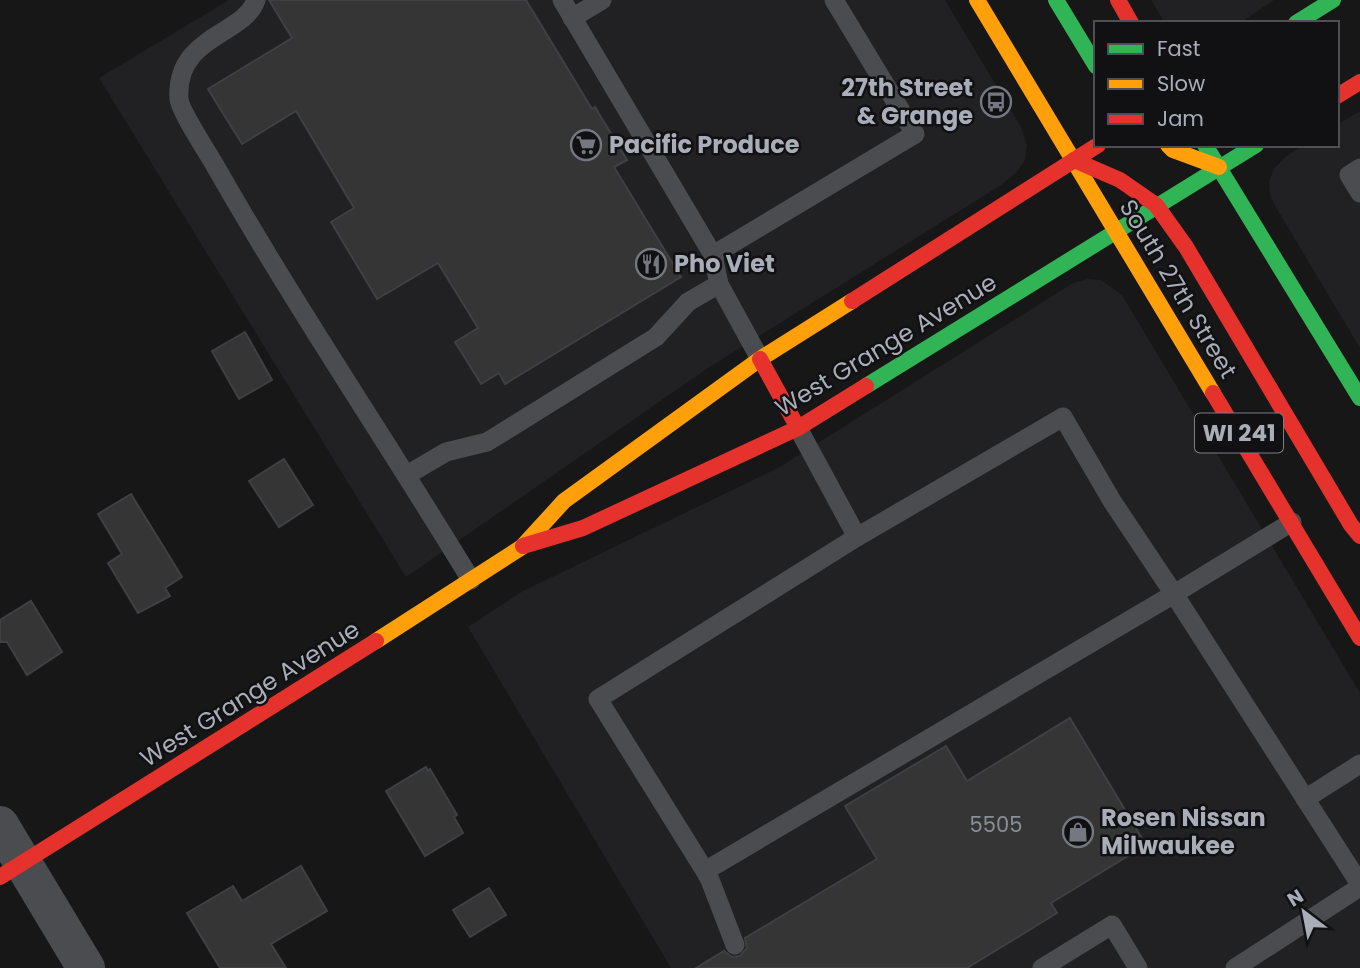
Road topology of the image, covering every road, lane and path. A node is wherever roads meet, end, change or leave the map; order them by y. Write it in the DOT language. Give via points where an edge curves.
graph roads {
  1 [pos="256,0"];
  2 [pos="562,0"];
  3 [pos="602,0"];
  4 [pos="834,0"];
  5 [pos="977,0"];
  6 [pos="1056,0"];
  7 [pos="1118,0"];
  8 [pos="1332,0"];
  9 [pos="572,18"];
  10 [pos="1131,21"];
  11 [pos="1299,21"];
  12 [pos="1094,63"];
  13 [pos="1360,82"];
  14 [pos="1339,95"];
  15 [pos="1095,147"];
  16 [pos="1170,147"];
  17 [pos="1206,147"];
  18 [pos="1253,147"];
  19 [pos="1073,160"];
  20 [pos="1219,167"];
  21 [pos="1360,167"];
  22 [pos="1360,194"];
  23 [pos="1156,205"];
  24 [pos="1116,230"];
  25 [pos="713,255"];
  26 [pos="719,284"];
  27 [pos="760,359"];
  28 [pos="1360,398"];
  29 [pos="798,428"];
  30 [pos="407,475"];
  31 [pos="1292,522"];
  32 [pos="1360,536"];
  33 [pos="857,537"];
  34 [pos="522,547"];
  35 [pos="471,580"];
  36 [pos="1174,594"];
  37 [pos="1360,638"];
  38 [pos="1360,764"];
  39 [pos="1305,799"];
  40 [pos="0,825"];
  41 [pos="12,869"];
  42 [pos="705,871"];
  43 [pos="1360,885"];
  44 [pos="735,945"];
  45 [pos="86,968"];
  46 [pos="1042,968"];
  47 [pos="1138,968"];
  48 [pos="1235,968"];
  1 -- 30 [label="lane" via="252,11 200,46 183,71 179,101 244,216"];
  2 -- 9 [label="lane"];
  3 -- 9 [label="lane"];
  4 -- 25 [label="lane" via="915,134"];
  5 -- 19 [label="street, South 27th Street / WI 241"];
  6 -- 12 [label="street"];
  7 -- 10 [label="street"];
  8 -- 11 [label="street"];
  9 -- 25 [label="lane"];
  13 -- 14 [label="street"];
  15 -- 19 [label="street, West Grange Avenue"];
  16 -- 20 [label="street"];
  17 -- 20 [label="street"];
  18 -- 20 [label="street, West Grange Avenue"];
  19 -- 23 [label="street" via="1120,180"];
  19 -- 24 [label="street, South 27th Street / WI 241"];
  19 -- 27 [label="street, West Grange Avenue"];
  20 -- 23 [label="street, West Grange Avenue"];
  20 -- 28 [label="street"];
  21 -- 22 [label="lane" via="1349,174"];
  23 -- 24 [label="street, West Grange Avenue"];
  23 -- 32 [label="street" via="1186,247"];
  24 -- 29 [label="street, West Grange Avenue"];
  24 -- 31 [label="street, South 27th Street / WI 241"];
  25 -- 26 [label="lane"];
  26 -- 27 [label="lane"];
  26 -- 30 [label="lane" via="688,302 656,337 487,442 446,452"];
  27 -- 29 [label="street"];
  27 -- 34 [label="street, West Grange Avenue" via="564,501"];
  29 -- 33 [label="lane"];
  29 -- 34 [label="street, West Grange Avenue" via="583,528"];
  30 -- 35 [label="lane"];
  31 -- 36 [label="lane"];
  31 -- 37 [label="street, South 27th Street / WI 241"];
  33 -- 36 [label="lane" via="1063,417"];
  33 -- 42 [label="lane" via="598,699"];
  34 -- 35 [label="street, West Grange Avenue"];
  35 -- 41 [label="street, West Grange Avenue"];
  36 -- 39 [label="lane"];
  36 -- 42 [label="lane"];
  38 -- 39 [label="lane"];
  39 -- 43 [label="lane"];
  40 -- 41 [label="street"];
  41 -- 45 [label="street"];
  42 -- 44 [label="lane"];
  43 -- 48 [label="lane"];
  46 -- 47 [label="lane" via="1112,925"];
}
